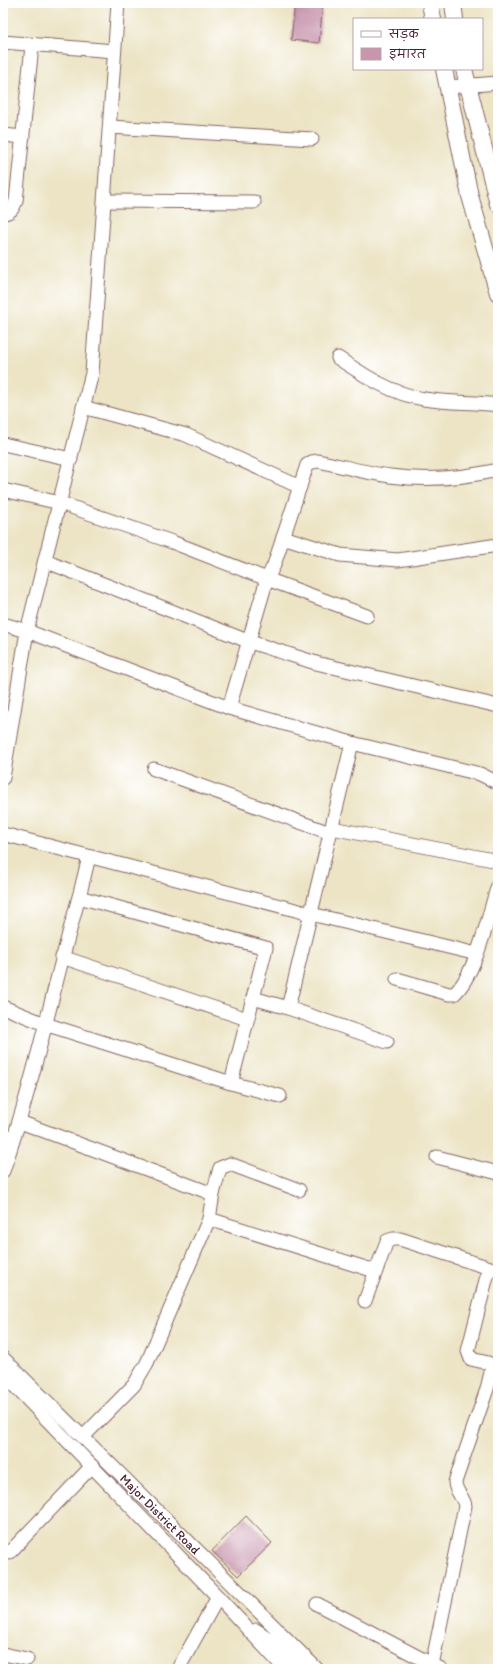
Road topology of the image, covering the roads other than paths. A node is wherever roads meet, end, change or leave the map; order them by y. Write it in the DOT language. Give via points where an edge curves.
graph roads {
  1 [pos="118,3"];
  2 [pos="430,3"];
  3 [pos="453,3"];
  4 [pos="433,18"];
  5 [pos="455,18"];
  6 [pos="3,42"];
  7 [pos="32,46"];
  8 [pos="114,51"];
  9 [pos="444,70"];
  10 [pos="464,70"];
  11 [pos="498,83"];
  12 [pos="467,86"];
  13 [pos="448,87"];
  14 [pos="110,127"];
  15 [pos="3,135"];
  16 [pos="22,137"];
  17 [pos="312,139"];
  18 [pos="105,201"];
  19 [pos="254,202"];
  20 [pos="498,204"];
  21 [pos="3,213"];
  22 [pos="498,293"];
  23 [pos="338,358"];
  24 [pos="498,405"];
  25 [pos="83,407"];
  26 [pos="3,444"];
  27 [pos="71,459"];
  28 [pos="498,470"];
  29 [pos="300,487"];
  30 [pos="3,490"];
  31 [pos="60,503"];
  32 [pos="283,537"];
  33 [pos="498,545"];
  34 [pos="45,560"];
  35 [pos="268,579"];
  36 [pos="367,616"];
  37 [pos="3,624"];
  38 [pos="27,631"];
  39 [pos="250,642"];
  40 [pos="498,706"];
  41 [pos="229,708"];
  42 [pos="352,743"];
  43 [pos="5,764"];
  44 [pos="154,769"];
  45 [pos="3,778"];
  46 [pos="498,783"];
  47 [pos="331,830"];
  48 [pos="3,834"];
  49 [pos="89,857"];
  50 [pos="498,861"];
  51 [pos="498,885"];
  52 [pos="79,897"];
  53 [pos="311,914"];
  54 [pos="477,954"];
  55 [pos="62,957"];
  56 [pos="397,979"];
  57 [pos="253,998"];
  58 [pos="3,1007"];
  59 [pos="288,1008"];
  60 [pos="248,1019"];
  61 [pos="44,1024"];
  62 [pos="387,1042"];
  63 [pos="231,1083"];
  64 [pos="280,1096"];
  65 [pos="20,1122"];
  66 [pos="437,1157"];
  67 [pos="3,1171"];
  68 [pos="498,1173"];
  69 [pos="299,1190"];
  70 [pos="213,1194"];
  71 [pos="209,1219"];
  72 [pos="494,1269"];
  73 [pos="375,1271"];
  74 [pos="365,1301"];
  75 [pos="3,1358"];
  76 [pos="3,1374"];
  77 [pos="82,1437"];
  78 [pos="92,1466"];
  79 [pos="9,1553"];
  80 [pos="218,1597"];
  81 [pos="318,1604"];
  82 [pos="256,1610"];
  83 [pos="240,1621"];
  84 [pos="275,1643"];
  85 [pos="3,1654"];
  86 [pos="27,1659"];
  87 [pos="437,1667"];
  88 [pos="300,1668"];
  89 [pos="178,1669"];
  90 [pos="285,1669"];
  91 [pos="317,1669"];
  1 -- 8 [label="street"];
  2 -- 4 [label="main road"];
  3 -- 5 [label="main road"];
  6 -- 7 [label="street"];
  7 -- 8 [label="street"];
  7 -- 16 [label="street"];
  8 -- 14 [label="street"];
  9 -- 13 [label="main road"];
  10 -- 12 [label="main road"];
  11 -- 12 [label="street"];
  12 -- 13 [label="street"];
  12 -- 20 [label="main road"];
  13 -- 22 [label="main road" via="470,196"];
  14 -- 17 [label="street"];
  14 -- 18 [label="street"];
  15 -- 16 [label="street"];
  16 -- 21 [label="street" via="16,201 8,213"];
  18 -- 19 [label="street"];
  18 -- 25 [label="street" via="92,373"];
  23 -- 24 [label="street" via="367,377 396,391 424,399"];
  25 -- 27 [label="street"];
  25 -- 29 [label="street" via="186,435"];
  26 -- 27 [label="street"];
  27 -- 31 [label="street"];
  28 -- 29 [label="street" via="477,475 433,478 390,476 318,460 307,466"];
  29 -- 32 [label="street"];
  30 -- 31 [label="street"];
  31 -- 34 [label="street"];
  31 -- 35 [label="street"];
  32 -- 33 [label="street" via="340,554 398,560"];
  32 -- 35 [label="street"];
  34 -- 38 [label="street"];
  34 -- 39 [label="street"];
  35 -- 36 [label="street"];
  35 -- 39 [label="street"];
  37 -- 38 [label="street"];
  38 -- 41 [label="street"];
  38 -- 43 [label="street"];
  39 -- 40 [label="street" via="316,663"];
  39 -- 41 [label="street"];
  41 -- 42 [label="street"];
  42 -- 46 [label="street" via="480,774"];
  42 -- 47 [label="street"];
  43 -- 45 [label="street"];
  44 -- 47 [label="street"];
  47 -- 50 [label="street"];
  47 -- 53 [label="street"];
  48 -- 49 [label="street"];
  49 -- 52 [label="street"];
  49 -- 53 [label="street"];
  51 -- 54 [label="street"];
  52 -- 55 [label="street"];
  52 -- 57 [label="street" via="266,948"];
  53 -- 54 [label="street"];
  53 -- 59 [label="street"];
  54 -- 56 [label="street" via="459,990 454,994"];
  55 -- 60 [label="street"];
  55 -- 61 [label="street"];
  57 -- 59 [label="street"];
  57 -- 60 [label="street"];
  58 -- 61 [label="street"];
  59 -- 62 [label="street"];
  60 -- 63 [label="street"];
  61 -- 63 [label="street"];
  61 -- 65 [label="street"];
  63 -- 64 [label="street"];
  65 -- 67 [label="street"];
  65 -- 70 [label="street"];
  66 -- 68 [label="street"];
  69 -- 70 [label="street" via="230,1164 220,1168"];
  70 -- 71 [label="street"];
  71 -- 73 [label="street"];
  71 -- 77 [label="street" via="147,1363 134,1385"];
  72 -- 73 [label="street" via="393,1239 387,1241"];
  72 -- 87 [label="street" via="468,1351 471,1358 488,1363 492,1368 455,1482 456,1489 464,1500 464,1506"];
  73 -- 74 [label="street"];
  75 -- 77 [label="street, Major District Road"];
  76 -- 78 [label="street"];
  77 -- 82 [label="street, Major District Road"];
  78 -- 79 [label="street"];
  78 -- 80 [label="street"];
  80 -- 83 [label="street"];
  80 -- 89 [label="street"];
  81 -- 87 [label="street"];
  82 -- 84 [label="street"];
  82 -- 91 [label="street, Major District Road"];
  83 -- 84 [label="street"];
  83 -- 90 [label="street"];
  84 -- 88 [label="street"];
  85 -- 86 [label="street"];
}
